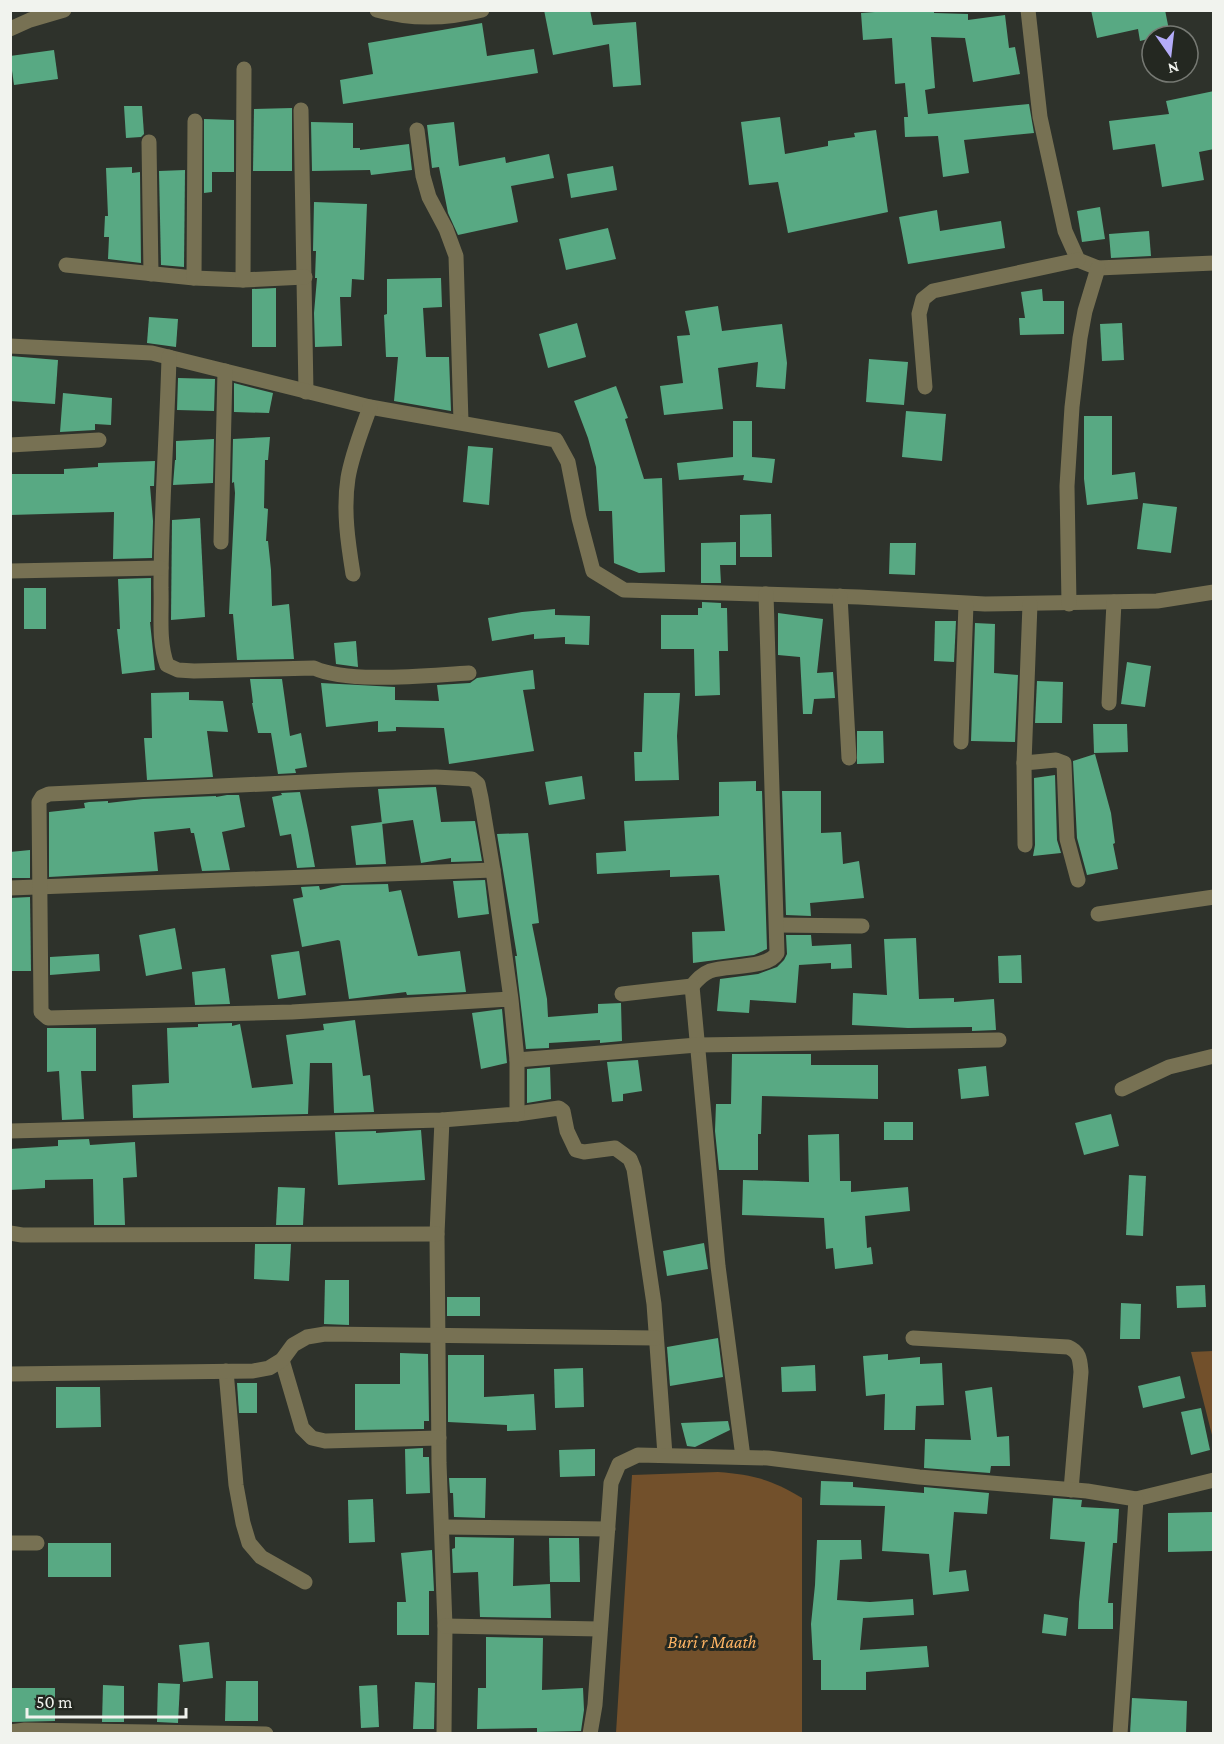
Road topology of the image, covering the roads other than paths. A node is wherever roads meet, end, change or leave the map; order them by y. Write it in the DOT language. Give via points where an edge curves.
graph roads {
  1 [pos="64,10"];
  2 [pos="377,10"];
  3 [pos="482,10"];
  4 [pos="1028,10"];
  5 [pos="10,29"];
  6 [pos="244,69"];
  7 [pos="301,110"];
  8 [pos="195,121"];
  9 [pos="417,130"];
  10 [pos="148,142"];
  11 [pos="1078,260"];
  12 [pos="1214,262"];
  13 [pos="66,265"];
  14 [pos="1098,268"];
  15 [pos="151,274"];
  16 [pos="304,277"];
  17 [pos="194,278"];
  18 [pos="243,280"];
  19 [pos="10,346"];
  20 [pos="169,357"];
  21 [pos="225,371"];
  22 [pos="925,387"];
  23 [pos="306,392"];
  24 [pos="370,407"];
  25 [pos="461,422"];
  26 [pos="99,440"];
  27 [pos="10,445"];
  28 [pos="221,542"];
  29 [pos="161,568"];
  30 [pos="10,571"];
  31 [pos="353,574"];
  32 [pos="1214,592"];
  33 [pos="766,594"];
  34 [pos="840,596"];
  35 [pos="1114,602"];
  36 [pos="966,604"];
  37 [pos="1030,604"];
  38 [pos="1070,604"];
  39 [pos="469,673"];
  40 [pos="1109,703"];
  41 [pos="961,742"];
  42 [pos="849,758"];
  43 [pos="1024,763"];
  44 [pos="1025,845"];
  45 [pos="494,870"];
  46 [pos="1078,880"];
  47 [pos="40,887"];
  48 [pos="10,888"];
  49 [pos="1214,897"];
  50 [pos="1098,914"];
  51 [pos="777,925"];
  52 [pos="862,926"];
  53 [pos="692,986"];
  54 [pos="622,994"];
  55 [pos="511,999"];
  56 [pos="999,1040"];
  57 [pos="697,1045"];
  58 [pos="1214,1056"];
  59 [pos="517,1060"];
  60 [pos="1122,1089"];
  61 [pos="517,1114"];
  62 [pos="442,1120"];
  63 [pos="10,1131"];
  64 [pos="10,1233"];
  65 [pos="437,1234"];
  66 [pos="438,1335"];
  67 [pos="656,1338"];
  68 [pos="913,1338"];
  69 [pos="282,1360"];
  70 [pos="226,1371"];
  71 [pos="10,1374"];
  72 [pos="439,1438"];
  73 [pos="665,1455"];
  74 [pos="743,1457"];
  75 [pos="1214,1480"];
  76 [pos="1071,1490"];
  77 [pos="1136,1499"];
  78 [pos="442,1527"];
  79 [pos="608,1529"];
  80 [pos="10,1543"];
  81 [pos="37,1543"];
  82 [pos="305,1582"];
  83 [pos="445,1626"];
  84 [pos="600,1629"];
  85 [pos="10,1732"];
  86 [pos="267,1734"];
  87 [pos="444,1734"];
  88 [pos="590,1734"];
  89 [pos="1120,1734"];
  1 -- 5 [label="street"];
  2 -- 3 [label="street" via="421,18"];
  4 -- 11 [label="street" via="1041,117 1065,231"];
  6 -- 18 [label="street"];
  7 -- 16 [label="street"];
  8 -- 17 [label="street"];
  9 -- 25 [label="street" via="429,197 456,256"];
  10 -- 15 [label="street"];
  11 -- 14 [label="street"];
  11 -- 22 [label="street" via="933,291 923,299 919,314"];
  12 -- 14 [label="street"];
  13 -- 15 [label="street"];
  14 -- 38 [label="street" via="1083,320 1072,407 1067,486"];
  15 -- 17 [label="street"];
  16 -- 18 [label="street"];
  16 -- 23 [label="street"];
  17 -- 18 [label="street"];
  19 -- 20 [label="street"];
  20 -- 21 [label="street"];
  20 -- 29 [label="street"];
  21 -- 23 [label="street"];
  21 -- 28 [label="street"];
  23 -- 24 [label="street"];
  24 -- 25 [label="street"];
  24 -- 31 [label="street" via="348,475 346,494"];
  25 -- 33 [label="street" via="556,440 568,462 593,571 624,590"];
  26 -- 27 [label="street"];
  29 -- 30 [label="street"];
  29 -- 39 [label="street" via="163,654 167,665 178,670 314,668 325,674 395,677"];
  32 -- 35 [label="street" via="1157,601"];
  33 -- 34 [label="street"];
  33 -- 51 [label="street"];
  34 -- 36 [label="street"];
  34 -- 42 [label="street"];
  35 -- 38 [label="street"];
  35 -- 40 [label="street"];
  36 -- 37 [label="street"];
  36 -- 41 [label="street"];
  37 -- 38 [label="street"];
  37 -- 43 [label="street"];
  43 -- 44 [label="street"];
  43 -- 46 [label="street" via="1064,763 1067,839"];
  45 -- 47 [label="street"];
  45 -- 47 [label="street" via="478,784 472,779 359,779 45,795 39,802"];
  45 -- 55 [label="street"];
  47 -- 48 [label="street"];
  47 -- 55 [label="street" via="40,1008 48,1018 292,1012"];
  49 -- 50 [label="street"];
  51 -- 52 [label="street"];
  51 -- 53 [label="street" via="777,953 773,959 712,970"];
  53 -- 54 [label="street"];
  53 -- 57 [label="street"];
  55 -- 59 [label="street"];
  56 -- 57 [label="street"];
  57 -- 59 [label="street"];
  57 -- 74 [label="street" via="718,1266"];
  58 -- 60 [label="street" via="1169,1067"];
  59 -- 61 [label="street"];
  61 -- 62 [label="street"];
  61 -- 67 [label="street" via="559,1108 576,1150 615,1148 630,1159"];
  62 -- 63 [label="street"];
  62 -- 65 [label="street"];
  64 -- 65 [label="street"];
  65 -- 66 [label="street"];
  66 -- 67 [label="street"];
  66 -- 69 [label="street" via="325,1334 307,1337 293,1345"];
  66 -- 72 [label="street"];
  67 -- 73 [label="street"];
  68 -- 76 [label="street" via="1074,1350 1079,1355 1081,1372"];
  69 -- 70 [label="street" via="269,1368"];
  69 -- 72 [label="street" via="302,1428 312,1438"];
  70 -- 71 [label="street"];
  70 -- 82 [label="street" via="236,1485 249,1543 261,1557"];
  72 -- 78 [label="street"];
  73 -- 74 [label="street"];
  73 -- 79 [label="street" via="638,1455 619,1464 611,1483"];
  74 -- 76 [label="street"];
  75 -- 77 [label="street"];
  76 -- 77 [label="street"];
  77 -- 89 [label="street"];
  78 -- 79 [label="street"];
  78 -- 83 [label="street"];
  79 -- 84 [label="street"];
  80 -- 81 [label="street"];
  83 -- 84 [label="street"];
  83 -- 87 [label="street"];
  84 -- 88 [label="street"];
  85 -- 86 [label="street"];
}
